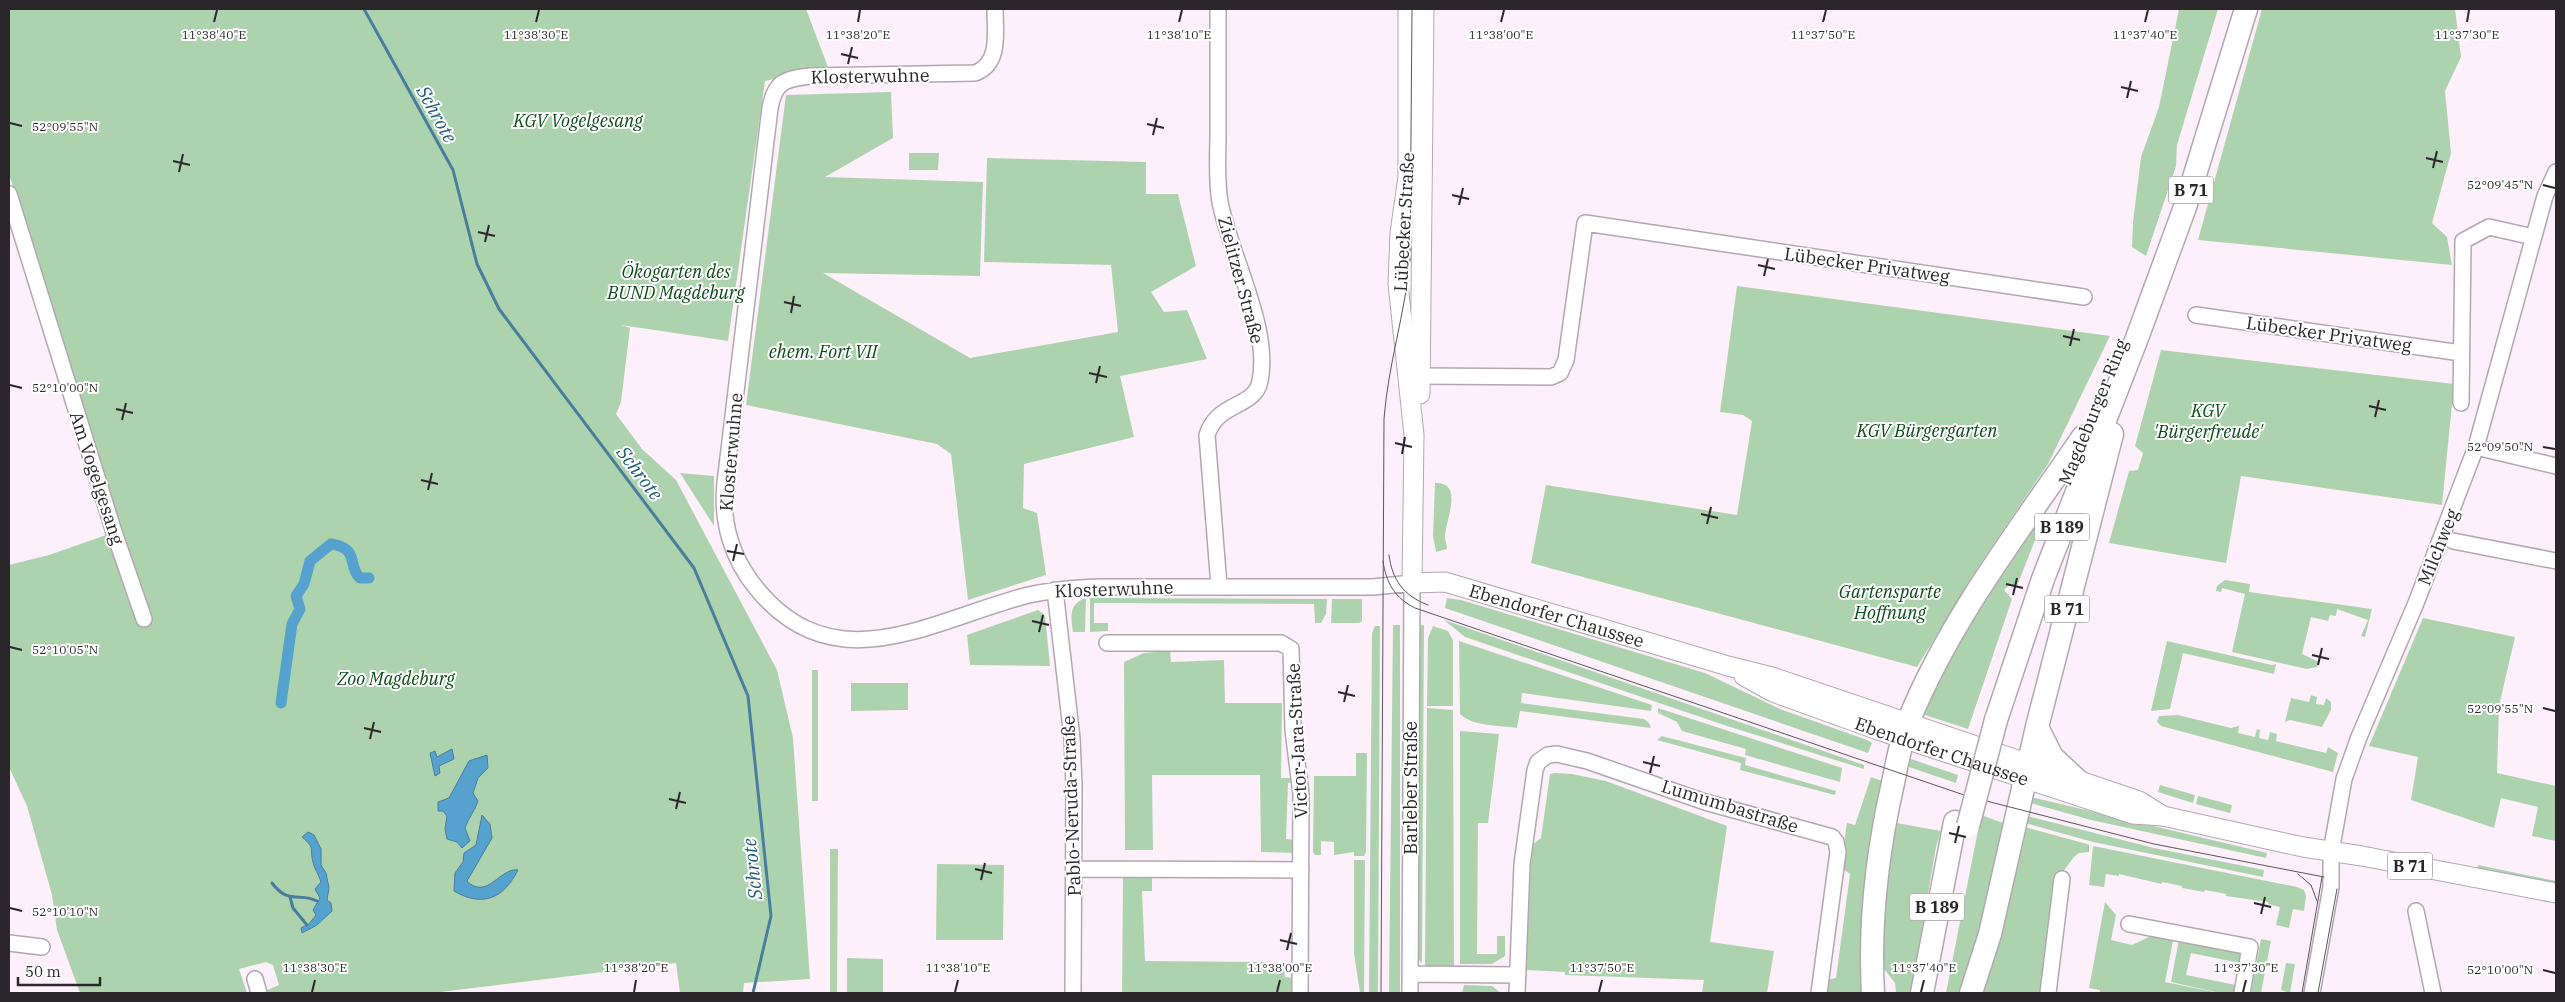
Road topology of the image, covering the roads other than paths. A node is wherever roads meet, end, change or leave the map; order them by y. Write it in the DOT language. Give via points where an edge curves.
graph roads {
  1 [pos="995,9"];
  2 [pos="1218,9"];
  3 [pos="1408,9"];
  4 [pos="1424,9"];
  5 [pos="2232,9"];
  6 [pos="2246,9"];
  7 [pos="2254,9"];
  8 [pos="2237,39"];
  9 [pos="2556,172"];
  10 [pos="9,194"];
  11 [pos="2533,237"];
  12 [pos="2084,297"];
  13 [pos="2196,315"];
  14 [pos="2137,338"];
  15 [pos="2461,353"];
  16 [pos="1420,376"];
  17 [pos="2462,403"];
  18 [pos="1414,435"];
  19 [pos="2083,437"];
  20 [pos="2476,447"];
  21 [pos="2556,466"];
  22 [pos="2453,541"];
  23 [pos="2556,561"];
  24 [pos="1412,583"];
  25 [pos="1218,586"];
  26 [pos="1055,590"];
  27 [pos="144,619"];
  28 [pos="1107,643"];
  29 [pos="1990,718"];
  30 [pos="2037,727"];
  31 [pos="1905,730"];
  32 [pos="2027,772"];
  33 [pos="2079,782"];
  34 [pos="2163,816"];
  35 [pos="1962,824"];
  36 [pos="2331,852"];
  37 [pos="1074,869"];
  38 [pos="1301,870"];
  39 [pos="2062,879"];
  40 [pos="2556,893"];
  41 [pos="2416,911"];
  42 [pos="2128,924"];
  43 [pos="9,943"];
  44 [pos="42,947"];
  45 [pos="1410,974"];
  46 [pos="1518,975"];
  47 [pos="1073,993"];
  48 [pos="1300,993"];
  49 [pos="1410,993"];
  50 [pos="1517,993"];
  51 [pos="1819,993"];
  52 [pos="1872,993"];
  53 [pos="1922,993"];
  54 [pos="1935,993"];
  55 [pos="1971,993"];
  56 [pos="2048,993"];
  57 [pos="2242,993"];
  58 [pos="2312,993"];
  59 [pos="2433,993"];
  1 -- 26 [label="street, Klosterwuhne" via="992,58 975,74 817,75 790,79 776,88 770,108 725,483 724,516 737,558 761,594 791,619 836,637 864,641 897,636 1020,597"];
  2 -- 25 [label="street, Zielitzer Straße" via="1219,194 1257,327 1262,365 1256,392 1219,414 1208,435"];
  3 -- 18 [label="main road, Lübecker Straße" via="1408,177 1400,234 1398,284"];
  4 -- 16 [label="main road, Lübecker Straße"];
  5 -- 19 [label="highway, Magdeburger Ring / B 71" via="2193,141 2147,277"];
  6 -- 8 [label="highway, Magdeburger Ring / B 71"];
  7 -- 8 [label="highway"];
  8 -- 14 [label="highway, Magdeburger Ring / B 71" via="2192,188"];
  9 -- 11 [label="street, Milchweg"];
  10 -- 27 [label="street, Am Vogelgesang"];
  11 -- 15 [label="street" via="2489,226 2463,241"];
  11 -- 20 [label="street, Milchweg"];
  12 -- 16 [label="street, Lübecker Privatweg" via="1585,223 1566,360 1560,372 1551,377"];
  13 -- 15 [label="street, Lübecker Privatweg"];
  14 -- 29 [label="highway, Magdeburger Ring / B 189"];
  14 -- 30 [label="highway, B 71" via="2139,356 2120,406"];
  15 -- 17 [label="street"];
  16 -- 18 [label="main road, Lübecker Straße"];
  18 -- 24 [label="main road, Lübecker Straße"];
  19 -- 29 [label="highway, Magdeburger Ring / B 189" via="2026,586"];
  19 -- 31 [label="highway, B 71" via="1957,624"];
  20 -- 21 [label="street"];
  20 -- 36 [label="street, Milchweg" via="2416,603 2359,737 2344,779"];
  22 -- 23 [label="street"];
  24 -- 25 [label="street, Klosterwuhne" via="1373,587"];
  24 -- 31 [label="main road, Ebendorfer Chaussee" via="1445,582 1728,666 1772,676"];
  24 -- 45 [label="street, Barleber Straße"];
  25 -- 26 [label="street, Klosterwuhne"];
  26 -- 37 [label="street, Pablo-Neruda-Straße" via="1072,738"];
  28 -- 38 [label="street, Victor-Jara-Straße" via="1282,643 1289,647 1293,655 1293,730 1302,794"];
  29 -- 35 [label="highway, Magdeburger Ring / B 189, bridge"];
  30 -- 32 [label="highway"];
  30 -- 33 [label="highway, B 71" via="2052,757"];
  31 -- 32 [label="main road, Ebendorfer Chaussee / B 71"];
  31 -- 52 [label="highway" via="1877,869 1872,923"];
  32 -- 33 [label="main road, Ebendorfer Chaussee"];
  32 -- 34 [label="main road, Ebendorfer Chaussee / B 71" via="2133,814"];
  32 -- 55 [label="highway" via="1990,934"];
  33 -- 34 [label="main road, Ebendorfer Chaussee / B 71" via="2139,801"];
  34 -- 36 [label="main road, Ebendorfer Chaussee / B 71"];
  35 -- 53 [label="highway, Magdeburger Ring / B 189"];
  35 -- 54 [label="highway, Magdeburger Ring / B 189"];
  36 -- 40 [label="main road, Ebendorfer Chaussee / B 71"];
  36 -- 58 [label="street, Milchweg" via="2331,886"];
  37 -- 38 [label="street"];
  37 -- 47 [label="street, Pablo-Neruda-Straße"];
  38 -- 48 [label="street, Victor-Jara-Straße"];
  39 -- 56 [label="street"];
  41 -- 59 [label="street"];
  42 -- 57 [label="street" via="2250,947"];
  43 -- 44 [label="street"];
  45 -- 46 [label="street"];
  45 -- 49 [label="street, Barleber Straße"];
  46 -- 50 [label="street, Lumumbastraße"];
  46 -- 51 [label="street, Lumumbastraße" via="1522,864 1535,770 1541,759 1557,754 1597,763 1705,802 1832,836 1838,852"];
}
